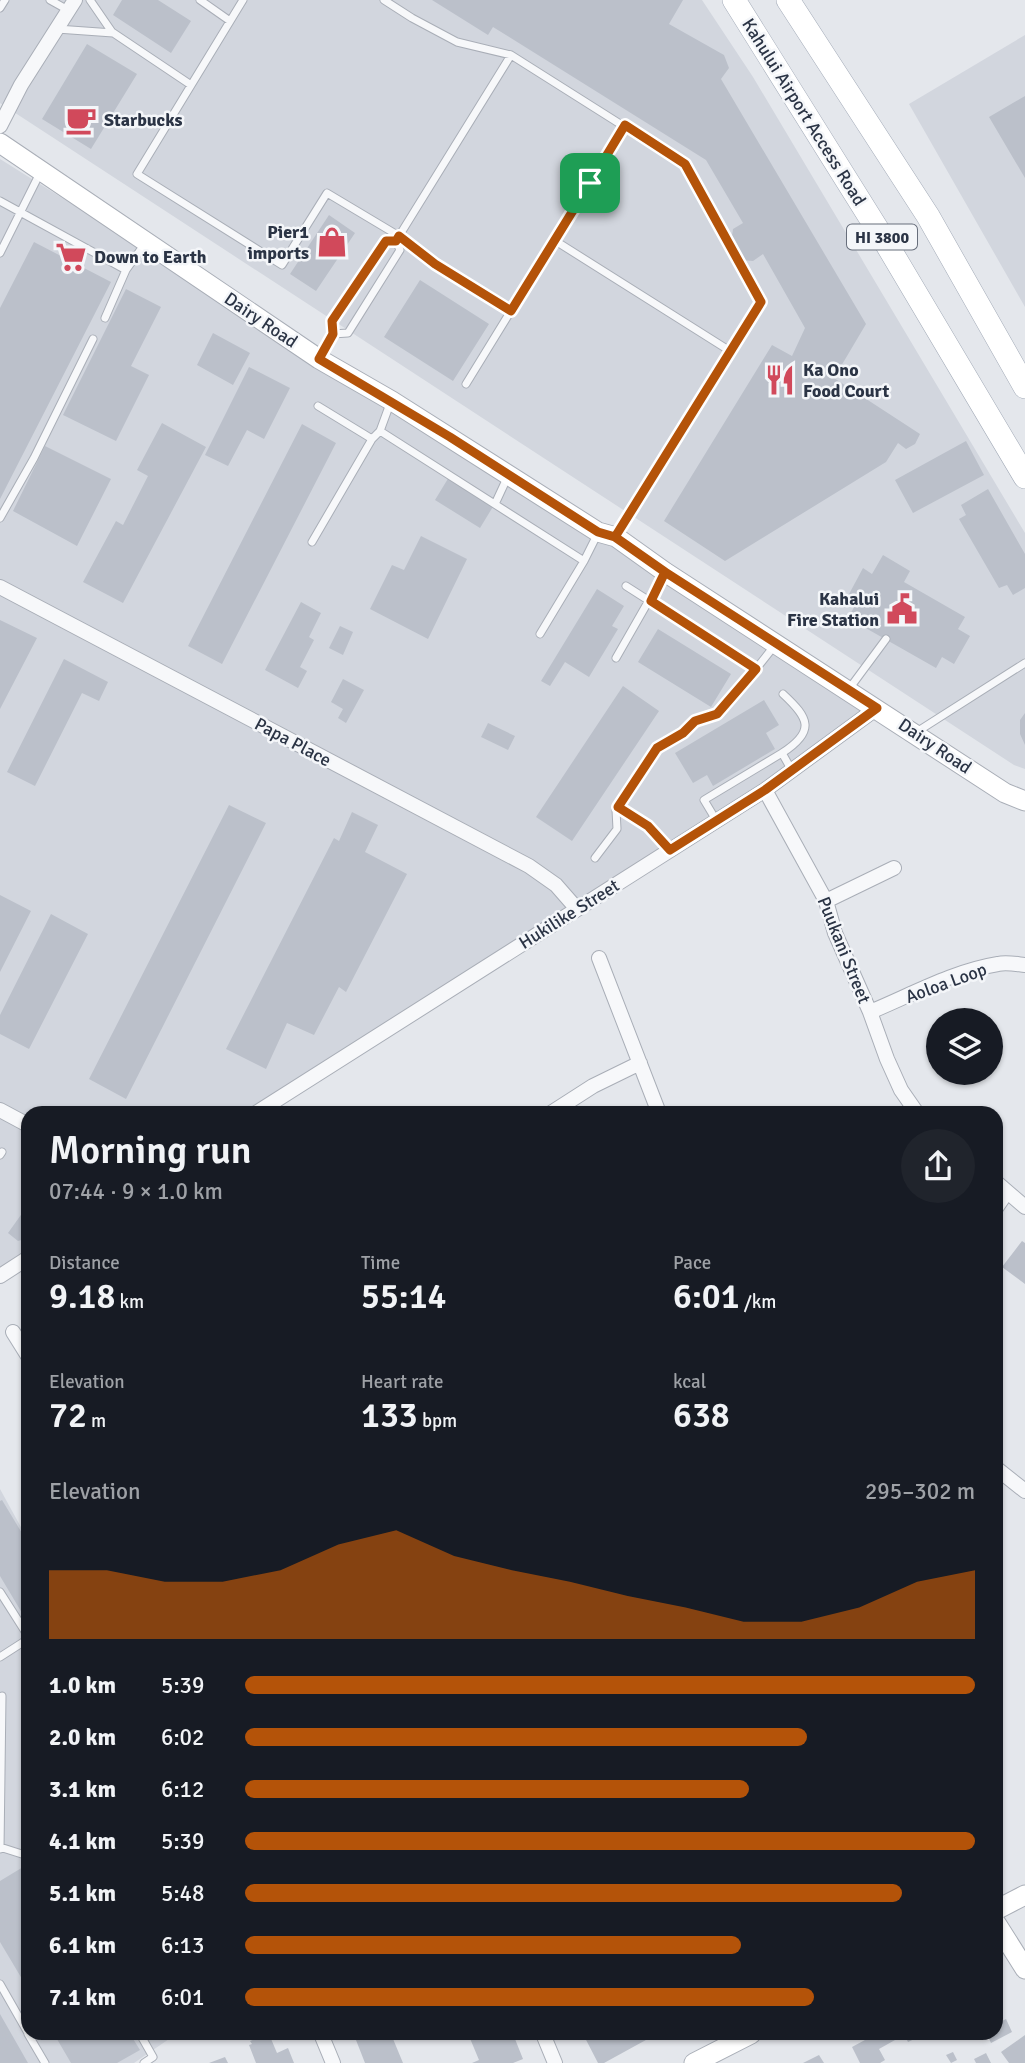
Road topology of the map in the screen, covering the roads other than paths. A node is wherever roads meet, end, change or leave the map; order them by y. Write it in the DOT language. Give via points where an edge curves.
graph roads {
  1 [pos="5,0"];
  2 [pos="50,0"];
  3 [pos="90,0"];
  4 [pos="200,0"];
  5 [pos="243,0"];
  6 [pos="384,0"];
  7 [pos="734,0"];
  8 [pos="788,0"];
  9 [pos="72,5"];
  10 [pos="0,8"];
  11 [pos="230,21"];
  12 [pos="57,29"];
  13 [pos="114,33"];
  14 [pos="511,55"];
  15 [pos="191,85"];
  16 [pos="625,125"];
  17 [pos="0,126"];
  18 [pos="0,143"];
  19 [pos="41,171"];
  20 [pos="0,201"];
  21 [pos="20,214"];
  22 [pos="398,239"];
  23 [pos="554,240"];
  24 [pos="146,242"];
  25 [pos="0,253"];
  26 [pos="126,270"];
  27 [pos="511,311"];
  28 [pos="105,318"];
  29 [pos="333,334"];
  30 [pos="93,339"];
  31 [pos="730,351"];
  32 [pos="319,359"];
  33 [pos="466,384"];
  34 [pos="1025,387"];
  35 [pos="391,401"];
  36 [pos="318,406"];
  37 [pos="380,431"];
  38 [pos="372,439"];
  39 [pos="509,474"];
  40 [pos="1025,477"];
  41 [pos="495,504"];
  42 [pos="0,518"];
  43 [pos="607,535"];
  44 [pos="312,542"];
  45 [pos="584,561"];
  46 [pos="665,572"];
  47 [pos="626,586"];
  48 [pos="0,587"];
  49 [pos="651,601"];
  50 [pos="540,634"];
  51 [pos="886,639"];
  52 [pos="776,645"];
  53 [pos="616,658"];
  54 [pos="1025,663"];
  55 [pos="756,669"];
  56 [pos="848,691"];
  57 [pos="783,694"];
  58 [pos="877,708"];
  59 [pos="915,733"];
  60 [pos="782,753"];
  61 [pos="791,769"];
  62 [pos="765,790"];
  63 [pos="1025,802"];
  64 [pos="618,807"];
  65 [pos="716,820"];
  66 [pos="670,850"];
  67 [pos="594,858"];
  68 [pos="894,868"];
  69 [pos="826,901"];
  70 [pos="577,909"];
  71 [pos="599,958"];
  72 [pos="1025,965"];
  73 [pos="870,1012"];
  74 [pos="640,1063"];
  75 [pos="267,1106"];
  76 [pos="562,1106"];
  77 [pos="656,1106"];
  78 [pos="912,1106"];
  79 [pos="0,1110"];
  80 [pos="21,1121"];
  81 [pos="1003,1188"];
  82 [pos="1007,1192"];
  83 [pos="1003,1198"];
  84 [pos="1025,1207"];
  85 [pos="21,1262"];
  86 [pos="0,1276"];
  87 [pos="13,1332"];
  88 [pos="21,1345"];
  89 [pos="1003,1474"];
  90 [pos="1025,1491"];
  91 [pos="0,1591"];
  92 [pos="21,1626"];
  93 [pos="21,1642"];
  94 [pos="0,1657"];
  95 [pos="2,1696"];
  96 [pos="0,1848"];
  97 [pos="21,1854"];
  98 [pos="1025,1895"];
  99 [pos="1003,1906"];
  100 [pos="1003,1934"];
  101 [pos="1025,1969"];
  102 [pos="0,1983"];
  103 [pos="21,2020"];
  104 [pos="32,2040"];
  105 [pos="143,2040"];
  106 [pos="323,2040"];
  107 [pos="545,2040"];
  108 [pos="739,2040"];
  109 [pos="45,2063"];
  110 [pos="144,2063"];
  111 [pos="333,2063"];
  112 [pos="555,2063"];
  113 [pos="694,2063"];
  1 -- 10 [label="lane"];
  2 -- 9 [label="lane"];
  3 -- 13 [label="lane"];
  4 -- 11 [label="lane"];
  5 -- 11 [label="lane"];
  6 -- 14 [label="lane" via="457,43"];
  7 -- 40 [label="main road, Kahului Airport Access Road / HI 3800"];
  8 -- 34 [label="main road, HI 3800" via="928,216"];
  9 -- 12 [label="street"];
  11 -- 15 [label="lane"];
  12 -- 13 [label="lane"];
  12 -- 17 [label="street"];
  13 -- 15 [label="lane"];
  14 -- 16 [label="lane"];
  14 -- 22 [label="lane"];
  15 -- 22 [label="lane" via="137,174 282,265 327,193"];
  16 -- 23 [label="lane"];
  16 -- 31 [label="lane" via="685,164 761,302"];
  18 -- 19 [label="main road, Dairy Road"];
  19 -- 21 [label="lane"];
  19 -- 24 [label="main road, Dairy Road"];
  20 -- 21 [label="lane"];
  21 -- 25 [label="lane"];
  21 -- 26 [label="lane"];
  22 -- 27 [label="lane"];
  22 -- 29 [label="lane" via="386,241 332,321"];
  22 -- 29 [label="lane" via="400,250 348,333"];
  23 -- 27 [label="lane"];
  23 -- 31 [label="lane"];
  24 -- 26 [label="lane"];
  24 -- 32 [label="main road, Dairy Road"];
  26 -- 28 [label="lane"];
  27 -- 33 [label="lane"];
  29 -- 32 [label="lane"];
  30 -- 42 [label="lane"];
  31 -- 43 [label="lane"];
  32 -- 35 [label="main road, Dairy Road"];
  35 -- 37 [label="lane"];
  35 -- 39 [label="main road, Dairy Road"];
  36 -- 38 [label="lane"];
  37 -- 38 [label="lane"];
  37 -- 41 [label="lane"];
  38 -- 44 [label="lane"];
  39 -- 41 [label="lane"];
  39 -- 43 [label="main road, Dairy Road"];
  41 -- 45 [label="lane"];
  43 -- 45 [label="lane"];
  43 -- 46 [label="main road, Dairy Road"];
  45 -- 50 [label="lane"];
  46 -- 49 [label="lane"];
  46 -- 52 [label="main road, Dairy Road"];
  47 -- 49 [label="lane"];
  48 -- 70 [label="street, Papa Place" via="529,866 556,884"];
  49 -- 53 [label="lane"];
  49 -- 55 [label="lane"];
  51 -- 56 [label="lane"];
  52 -- 55 [label="lane"];
  52 -- 56 [label="main road, Dairy Road"];
  54 -- 59 [label="lane"];
  55 -- 64 [label="lane" via="717,714 695,721 657,748"];
  56 -- 58 [label="main road, Dairy Road"];
  57 -- 60 [label="lane" via="805,718 797,743"];
  58 -- 59 [label="main road, Dairy Road"];
  58 -- 61 [label="street, Hukilike Street"];
  59 -- 63 [label="main road, Dairy Road"];
  60 -- 61 [label="lane"];
  60 -- 65 [label="lane" via="704,800"];
  61 -- 62 [label="street, Hukilike Street"];
  62 -- 65 [label="street, Hukilike Street"];
  62 -- 69 [label="street, Puukani Street"];
  64 -- 66 [label="lane" via="648,826"];
  64 -- 67 [label="lane" via="617,829"];
  65 -- 66 [label="street, Hukilike Street"];
  66 -- 70 [label="street, Hukilike Street"];
  68 -- 69 [label="street"];
  69 -- 73 [label="street, Puukani Street"];
  70 -- 75 [label="street, Hukilike Street"];
  71 -- 74 [label="street"];
  72 -- 73 [label="street, Aoloa Loop" via="1000,963 979,969"];
  73 -- 78 [label="street, Puukani Street" via="901,1090"];
  74 -- 76 [label="street"];
  74 -- 77 [label="street"];
  79 -- 80 [label="street"];
  81 -- 82 [label="street"];
  82 -- 83 [label="street"];
  82 -- 84 [label="street"];
  85 -- 86 [label="street"];
  87 -- 88 [label="street"];
  89 -- 90 [label="street"];
  91 -- 92 [label="lane"];
  93 -- 94 [label="lane"];
  95 -- 96 [label="lane"];
  96 -- 97 [label="lane"];
  98 -- 99 [label="main road"];
  100 -- 101 [label="main road"];
  102 -- 103 [label="lane"];
  104 -- 109 [label="lane"];
  105 -- 110 [label="lane" via="153,2057"];
  106 -- 111 [label="street"];
  107 -- 112 [label="street"];
  108 -- 113 [label="main road"];
}
